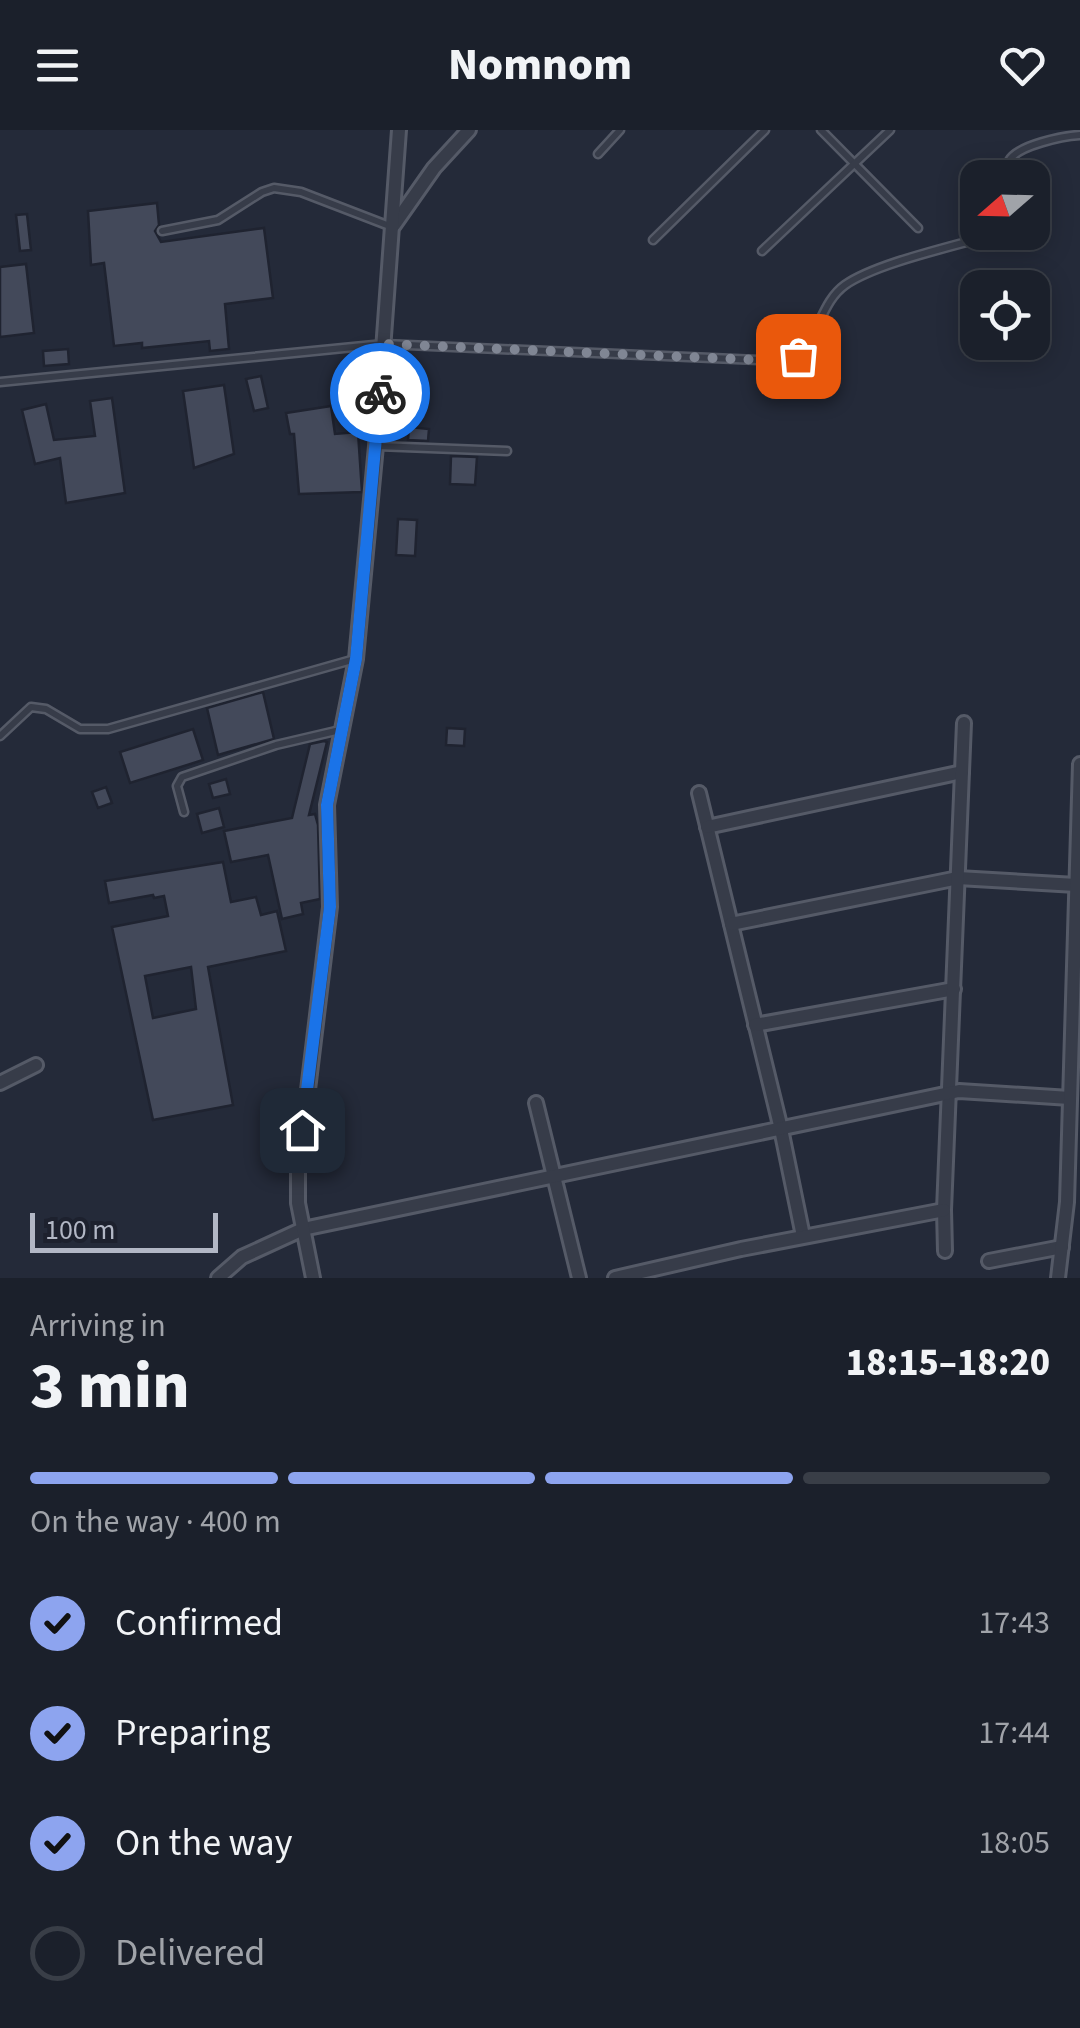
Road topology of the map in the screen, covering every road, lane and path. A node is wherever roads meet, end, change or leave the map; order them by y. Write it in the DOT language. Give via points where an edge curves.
graph roads {
  1 [pos="399,130"];
  2 [pos="469,130"];
  3 [pos="620,130"];
  4 [pos="765,130"];
  5 [pos="822,130"];
  6 [pos="890,130"];
  7 [pos="1080,134"];
  8 [pos="598,154"];
  9 [pos="1011,160"];
  10 [pos="856,164"];
  11 [pos="393,227"];
  12 [pos="918,228"];
  13 [pos="162,231"];
  14 [pos="654,240"];
  15 [pos="960,245"];
  16 [pos="762,251"];
  17 [pos="384,344"];
  18 [pos="0,382"];
  19 [pos="376,446"];
  20 [pos="508,451"];
  21 [pos="356,659"];
  22 [pos="964,723"];
  23 [pos="340,730"];
  24 [pos="0,736"];
  25 [pos="1080,764"];
  26 [pos="962,772"];
  27 [pos="699,793"];
  28 [pos="184,812"];
  29 [pos="707,827"];
  30 [pos="958,878"];
  31 [pos="1076,885"];
  32 [pos="731,924"];
  33 [pos="954,989"];
  34 [pos="755,1024"];
  35 [pos="36,1066"];
  36 [pos="0,1083"];
  37 [pos="949,1093"];
  38 [pos="1070,1098"];
  39 [pos="536,1103"];
  40 [pos="781,1129"];
  41 [pos="553,1177"];
  42 [pos="944,1210"];
  43 [pos="304,1229"];
  44 [pos="803,1236"];
  45 [pos="1062,1247"];
  46 [pos="945,1251"];
  47 [pos="989,1262"];
  48 [pos="218,1278"];
  49 [pos="313,1278"];
  50 [pos="579,1278"];
  51 [pos="615,1278"];
  52 [pos="1058,1278"];
  1 -- 11 [label="street"];
  2 -- 11 [label="street"];
  3 -- 8 [label="lane"];
  4 -- 14 [label="lane"];
  5 -- 10 [label="lane"];
  6 -- 10 [label="lane"];
  7 -- 9 [label="lane" via="1032,146"];
  10 -- 12 [label="lane"];
  10 -- 16 [label="lane"];
  11 -- 13 [label="lane" via="274,188 218,220"];
  11 -- 17 [label="street"];
  15 -- 17 [label="lane" via="846,284 806,347 782,361"];
  17 -- 18 [label="lane"];
  17 -- 19 [label="street"];
  19 -- 20 [label="lane"];
  19 -- 21 [label="street"];
  21 -- 23 [label="street"];
  21 -- 24 [label="lane" via="108,728 80,729 31,707"];
  22 -- 26 [label="street"];
  23 -- 28 [label="lane" via="182,777 176,786"];
  23 -- 43 [label="street" via="326,820 330,907 298,1173"];
  25 -- 31 [label="street"];
  26 -- 29 [label="street"];
  26 -- 30 [label="street"];
  27 -- 29 [label="street"];
  29 -- 32 [label="street"];
  30 -- 31 [label="street"];
  30 -- 32 [label="street"];
  30 -- 33 [label="street"];
  31 -- 38 [label="street"];
  32 -- 34 [label="street"];
  33 -- 34 [label="street"];
  33 -- 37 [label="street"];
  34 -- 40 [label="street"];
  35 -- 36 [label="street"];
  37 -- 38 [label="street"];
  37 -- 40 [label="street"];
  37 -- 42 [label="street"];
  38 -- 45 [label="street"];
  39 -- 41 [label="street"];
  40 -- 41 [label="street"];
  40 -- 44 [label="street"];
  41 -- 43 [label="street"];
  41 -- 50 [label="street"];
  42 -- 44 [label="street"];
  42 -- 46 [label="street"];
  43 -- 48 [label="street" via="242,1257"];
  43 -- 49 [label="street"];
  44 -- 51 [label="street"];
  45 -- 47 [label="street"];
  45 -- 52 [label="street"];
}
